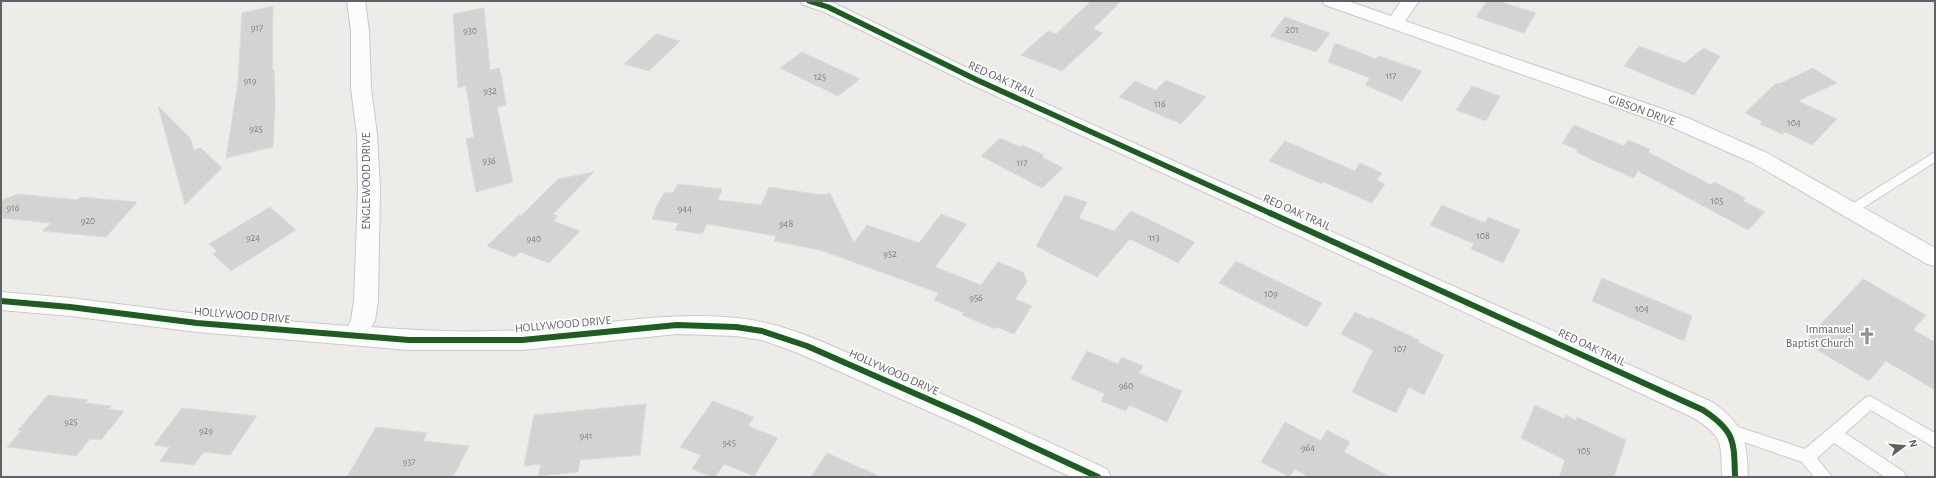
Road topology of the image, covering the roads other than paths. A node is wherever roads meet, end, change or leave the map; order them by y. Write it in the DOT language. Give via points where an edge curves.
graph roads {
  1 [pos="356,1"];
  2 [pos="809,1"];
  3 [pos="1331,1"];
  4 [pos="1410,1"];
  5 [pos="1395,23"];
  6 [pos="1935,156"];
  7 [pos="1850,210"];
  8 [pos="1935,258"];
  9 [pos="1,301"];
  10 [pos="355,335"];
  11 [pos="1729,430"];
  12 [pos="1833,434"];
  13 [pos="1935,441"];
  14 [pos="1807,457"];
  15 [pos="1098,477"];
  16 [pos="1735,477"];
  17 [pos="1824,477"];
  18 [pos="1898,477"];
  1 -- 10 [label="street, ENGLEWOOD DRIVE" via="369,190 366,301 363,321"];
  2 -- 11 [label="street, RED OAK TRAIL" via="828,7 978,80 1703,410"];
  3 -- 5 [label="street, GIBSON DRIVE"];
  4 -- 5 [label="street"];
  5 -- 7 [label="street, GIBSON DRIVE" via="1676,122 1760,158"];
  6 -- 7 [label="lane"];
  7 -- 8 [label="street, GIBSON DRIVE"];
  9 -- 10 [label="street, HOLLYWOOD DRIVE" via="197,323"];
  10 -- 15 [label="street, HOLLYWOOD DRIVE" via="451,341 522,340 677,325 736,327 762,331 815,349"];
  11 -- 14 [label="lane"];
  11 -- 16 [label="street" via="1734,446"];
  12 -- 13 [label="lane" via="1870,402"];
  12 -- 14 [label="lane"];
  12 -- 18 [label="lane"];
  14 -- 17 [label="lane"];
}
